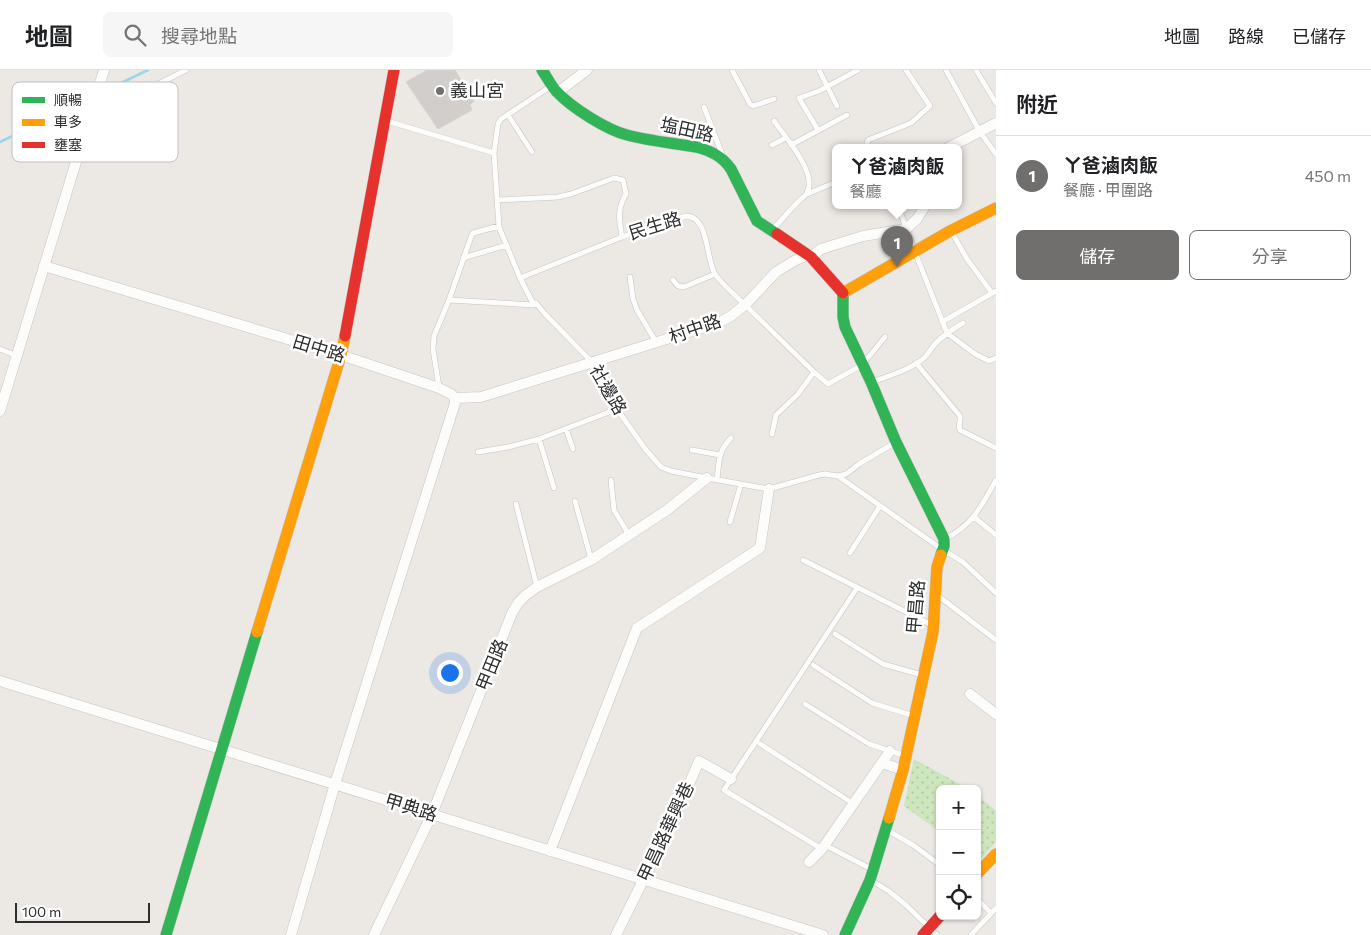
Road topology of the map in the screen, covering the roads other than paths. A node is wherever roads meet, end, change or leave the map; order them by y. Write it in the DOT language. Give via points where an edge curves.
graph roads {
  1 [pos="186,70"];
  2 [pos="394,70"];
  3 [pos="542,70"];
  4 [pos="587,70"];
  5 [pos="732,70"];
  6 [pos="819,70"];
  7 [pos="858,70"];
  8 [pos="906,70"];
  9 [pos="946,70"];
  10 [pos="976,70"];
  11 [pos="160,82"];
  12 [pos="827,87"];
  13 [pos="555,89"];
  14 [pos="774,99"];
  15 [pos="996,103"];
  16 [pos="837,106"];
  17 [pos="704,107"];
  18 [pos="508,115"];
  19 [pos="847,115"];
  20 [pos="384,120"];
  21 [pos="774,121"];
  22 [pos="996,122"];
  23 [pos="818,130"];
  24 [pos="980,132"];
  25 [pos="786,138"];
  26 [pos="867,144"];
  27 [pos="956,144"];
  28 [pos="772,145"];
  29 [pos="791,145"];
  30 [pos="532,152"];
  31 [pos="494,153"];
  32 [pos="996,154"];
  33 [pos="724,159"];
  34 [pos="76,162"];
  35 [pos="832,184"];
  36 [pos="807,194"];
  37 [pos="498,200"];
  38 [pos="996,208"];
  39 [pos="899,209"];
  40 [pos="923,209"];
  41 [pos="500,226"];
  42 [pos="906,229"];
  43 [pos="772,230"];
  44 [pos="950,231"];
  45 [pos="622,237"];
  46 [pos="507,245"];
  47 [pos="915,252"];
  48 [pos="810,256"];
  49 [pos="463,258"];
  50 [pos="44,266"];
  51 [pos="715,274"];
  52 [pos="630,277"];
  53 [pos="520,278"];
  54 [pos="673,280"];
  55 [pos="994,292"];
  56 [pos="843,294"];
  57 [pos="449,300"];
  58 [pos="745,304"];
  59 [pos="534,305"];
  60 [pos="942,322"];
  61 [pos="964,323"];
  62 [pos="946,333"];
  63 [pos="885,337"];
  64 [pos="656,342"];
  65 [pos="0,349"];
  66 [pos="341,355"];
  67 [pos="17,356"];
  68 [pos="996,358"];
  69 [pos="592,362"];
  70 [pos="916,363"];
  71 [pos="862,365"];
  72 [pos="814,372"];
  73 [pos="871,382"];
  74 [pos="439,388"];
  75 [pos="455,398"];
  76 [pos="617,410"];
  77 [pos="0,411"];
  78 [pos="566,429"];
  79 [pos="772,434"];
  80 [pos="731,438"];
  81 [pos="539,439"];
  82 [pos="896,442"];
  83 [pos="996,448"];
  84 [pos="573,449"];
  85 [pos="692,450"];
  86 [pos="478,452"];
  87 [pos="720,454"];
  88 [pos="838,476"];
  89 [pos="712,479"];
  90 [pos="611,480"];
  91 [pos="996,480"];
  92 [pos="741,484"];
  93 [pos="554,488"];
  94 [pos="769,489"];
  95 [pos="575,501"];
  96 [pos="516,504"];
  97 [pos="880,506"];
  98 [pos="974,517"];
  99 [pos="730,522"];
  100 [pos="629,535"];
  101 [pos="996,535"];
  102 [pos="944,545"];
  103 [pos="850,553"];
  104 [pos="591,560"];
  105 [pos="803,560"];
  106 [pos="537,587"];
  107 [pos="857,588"];
  108 [pos="996,593"];
  109 [pos="935,594"];
  110 [pos="933,626"];
  111 [pos="835,634"];
  112 [pos="996,640"];
  113 [pos="813,665"];
  114 [pos="924,675"];
  115 [pos="0,680"];
  116 [pos="970,694"];
  117 [pos="805,704"];
  118 [pos="996,714"];
  119 [pos="915,716"];
  120 [pos="760,744"];
  121 [pos="222,749"];
  122 [pos="890,751"];
  123 [pos="906,756"];
  124 [pos="882,764"];
  125 [pos="903,770"];
  126 [pos="730,779"];
  127 [pos="335,784"];
  128 [pos="854,804"];
  129 [pos="432,814"];
  130 [pos="885,828"];
  131 [pos="823,847"];
  132 [pos="550,851"];
  133 [pos="996,854"];
  134 [pos="809,862"];
  135 [pos="936,862"];
  136 [pos="981,870"];
  137 [pos="872,875"];
  138 [pos="644,880"];
  139 [pos="981,903"];
  140 [pos="996,908"];
  141 [pos="991,913"];
  142 [pos="938,920"];
  143 [pos="930,933"];
  144 [pos="166,935"];
  145 [pos="291,935"];
  146 [pos="374,935"];
  147 [pos="616,935"];
  148 [pos="823,935"];
  149 [pos="845,935"];
  150 [pos="971,935"];
  1 -- 11 [label="lane"];
  2 -- 20 [label="street"];
  3 -- 13 [label="street, 塩田路"];
  4 -- 13 [label="street"];
  5 -- 14 [label="lane" via="750,104 753,106"];
  6 -- 12 [label="lane"];
  7 -- 12 [label="lane"];
  8 -- 26 [label="lane" via="930,106 911,123 868,140"];
  9 -- 24 [label="lane"];
  10 -- 15 [label="lane"];
  12 -- 16 [label="lane"];
  12 -- 23 [label="lane" via="799,98"];
  13 -- 18 [label="lane, 社邊路"];
  13 -- 33 [label="street, 塩田路" via="576,108 613,130 707,150"];
  17 -- 33 [label="lane"];
  18 -- 30 [label="lane"];
  18 -- 31 [label="lane, 社邊路" via="498,124"];
  19 -- 23 [label="lane"];
  20 -- 31 [label="lane"];
  20 -- 66 [label="street"];
  21 -- 25 [label="lane"];
  22 -- 24 [label="street"];
  23 -- 29 [label="lane"];
  24 -- 27 [label="street"];
  24 -- 32 [label="lane"];
  25 -- 28 [label="lane"];
  25 -- 29 [label="lane"];
  29 -- 36 [label="lane" via="807,170 810,185"];
  31 -- 37 [label="lane, 社邊路"];
  33 -- 43 [label="street, 塩田路" via="757,221"];
  34 -- 50 [label="street"];
  35 -- 36 [label="lane"];
  36 -- 43 [label="lane"];
  37 -- 41 [label="lane, 社邊路"];
  37 -- 45 [label="lane" via="558,197 614,178 623,180 626,194 619,216"];
  38 -- 44 [label="street"];
  39 -- 42 [label="lane"];
  40 -- 42 [label="street"];
  41 -- 46 [label="lane, 社邊路"];
  41 -- 49 [label="lane" via="473,233"];
  42 -- 47 [label="lane"];
  42 -- 48 [label="street, 村中路" via="863,236 821,249"];
  43 -- 48 [label="street, 塩田路"];
  44 -- 47 [label="street"];
  44 -- 55 [label="lane" via="966,259"];
  45 -- 51 [label="lane, 民生路" via="686,216 694,217 704,232"];
  45 -- 53 [label="lane, 民生路"];
  46 -- 49 [label="lane"];
  46 -- 53 [label="lane, 社邊路"];
  47 -- 56 [label="street"];
  47 -- 60 [label="lane"];
  48 -- 56 [label="street, 塩田路"];
  48 -- 58 [label="street, 村中路" via="776,272"];
  49 -- 57 [label="lane"];
  50 -- 66 [label="street, 田中路"];
  50 -- 67 [label="street"];
  51 -- 54 [label="lane" via="684,287"];
  51 -- 58 [label="lane"];
  52 -- 64 [label="lane" via="637,310"];
  53 -- 59 [label="lane, 社邊路"];
  55 -- 60 [label="lane"];
  56 -- 71 [label="street" via="845,327"];
  57 -- 59 [label="lane"];
  57 -- 74 [label="lane" via="434,336"];
  58 -- 64 [label="street, 村中路" via="718,323"];
  58 -- 72 [label="lane"];
  59 -- 69 [label="lane, 社邊路" via="536,303"];
  60 -- 62 [label="lane"];
  61 -- 62 [label="lane"];
  62 -- 68 [label="lane" via="975,354 989,361"];
  62 -- 70 [label="lane"];
  63 -- 71 [label="lane"];
  64 -- 69 [label="street, 村中路"];
  65 -- 67 [label="lane"];
  66 -- 74 [label="street, 田中路"];
  66 -- 121 [label="street"];
  67 -- 77 [label="street"];
  69 -- 75 [label="street" via="481,397"];
  69 -- 76 [label="lane, 社邊路"];
  70 -- 73 [label="lane"];
  70 -- 83 [label="lane" via="960,416 960,430"];
  71 -- 72 [label="lane" via="830,384"];
  71 -- 73 [label="street"];
  72 -- 79 [label="lane" via="798,394 776,415"];
  73 -- 82 [label="street"];
  74 -- 75 [label="street, 田中路"];
  75 -- 127 [label="street"];
  76 -- 78 [label="lane"];
  76 -- 89 [label="lane, 社邊路" via="661,467"];
  78 -- 81 [label="lane"];
  78 -- 84 [label="lane"];
  80 -- 87 [label="lane"];
  81 -- 86 [label="lane"];
  81 -- 93 [label="lane"];
  82 -- 88 [label="lane, 社邊路"];
  82 -- 102 [label="street"];
  85 -- 87 [label="lane"];
  87 -- 89 [label="lane"];
  88 -- 94 [label="lane, 社邊路" via="819,475"];
  88 -- 97 [label="lane"];
  89 -- 92 [label="lane, 社邊路"];
  89 -- 100 [label="street, 甲田路"];
  90 -- 100 [label="lane" via="614,510"];
  91 -- 98 [label="lane"];
  92 -- 94 [label="lane, 社邊路"];
  92 -- 99 [label="lane"];
  94 -- 132 [label="street" via="760,548 637,628"];
  95 -- 104 [label="lane"];
  96 -- 106 [label="lane"];
  97 -- 102 [label="lane"];
  97 -- 103 [label="lane"];
  98 -- 101 [label="lane"];
  98 -- 102 [label="lane"];
  100 -- 104 [label="street, 甲田路"];
  102 -- 108 [label="lane"];
  102 -- 109 [label="street, 甲昌路" via="937,567"];
  104 -- 106 [label="street, 甲田路"];
  105 -- 107 [label="lane"];
  106 -- 129 [label="street, 甲田路" via="518,603 512,613"];
  107 -- 110 [label="lane"];
  107 -- 126 [label="lane"];
  109 -- 110 [label="street, 甲昌路"];
  109 -- 112 [label="lane"];
  110 -- 114 [label="street, 甲昌路"];
  111 -- 114 [label="lane" via="883,664"];
  113 -- 119 [label="lane" via="872,703"];
  114 -- 119 [label="street, 甲昌路"];
  115 -- 121 [label="street, 甲典路"];
  116 -- 118 [label="street"];
  117 -- 122 [label="lane" via="869,744"];
  119 -- 123 [label="street, 甲昌路"];
  120 -- 128 [label="lane"];
  121 -- 127 [label="street, 甲典路"];
  121 -- 144 [label="street"];
  122 -- 123 [label="lane"];
  122 -- 124 [label="street"];
  123 -- 125 [label="street, 甲昌路"];
  124 -- 125 [label="street"];
  124 -- 128 [label="street"];
  125 -- 130 [label="street, 甲昌路"];
  126 -- 131 [label="lane, 甲昌路華興巷" via="724,790"];
  126 -- 138 [label="street, 甲昌路華興巷" via="699,761"];
  127 -- 129 [label="street, 甲典路"];
  127 -- 145 [label="street"];
  128 -- 131 [label="street"];
  129 -- 132 [label="street, 甲典路"];
  129 -- 146 [label="street, 甲田路"];
  130 -- 135 [label="lane"];
  130 -- 137 [label="street, 甲昌路"];
  131 -- 134 [label="street"];
  131 -- 137 [label="lane, 甲昌路華興巷"];
  132 -- 138 [label="street, 甲典路"];
  133 -- 136 [label="street"];
  137 -- 143 [label="lane, 甲昌路華興巷" via="907,906"];
  137 -- 149 [label="street, 甲昌路"];
  138 -- 147 [label="street, 甲昌路華興巷"];
  138 -- 148 [label="street, 甲典路"];
  139 -- 141 [label="lane"];
  140 -- 141 [label="lane"];
  141 -- 150 [label="lane"];
  142 -- 143 [label="street"];
}
